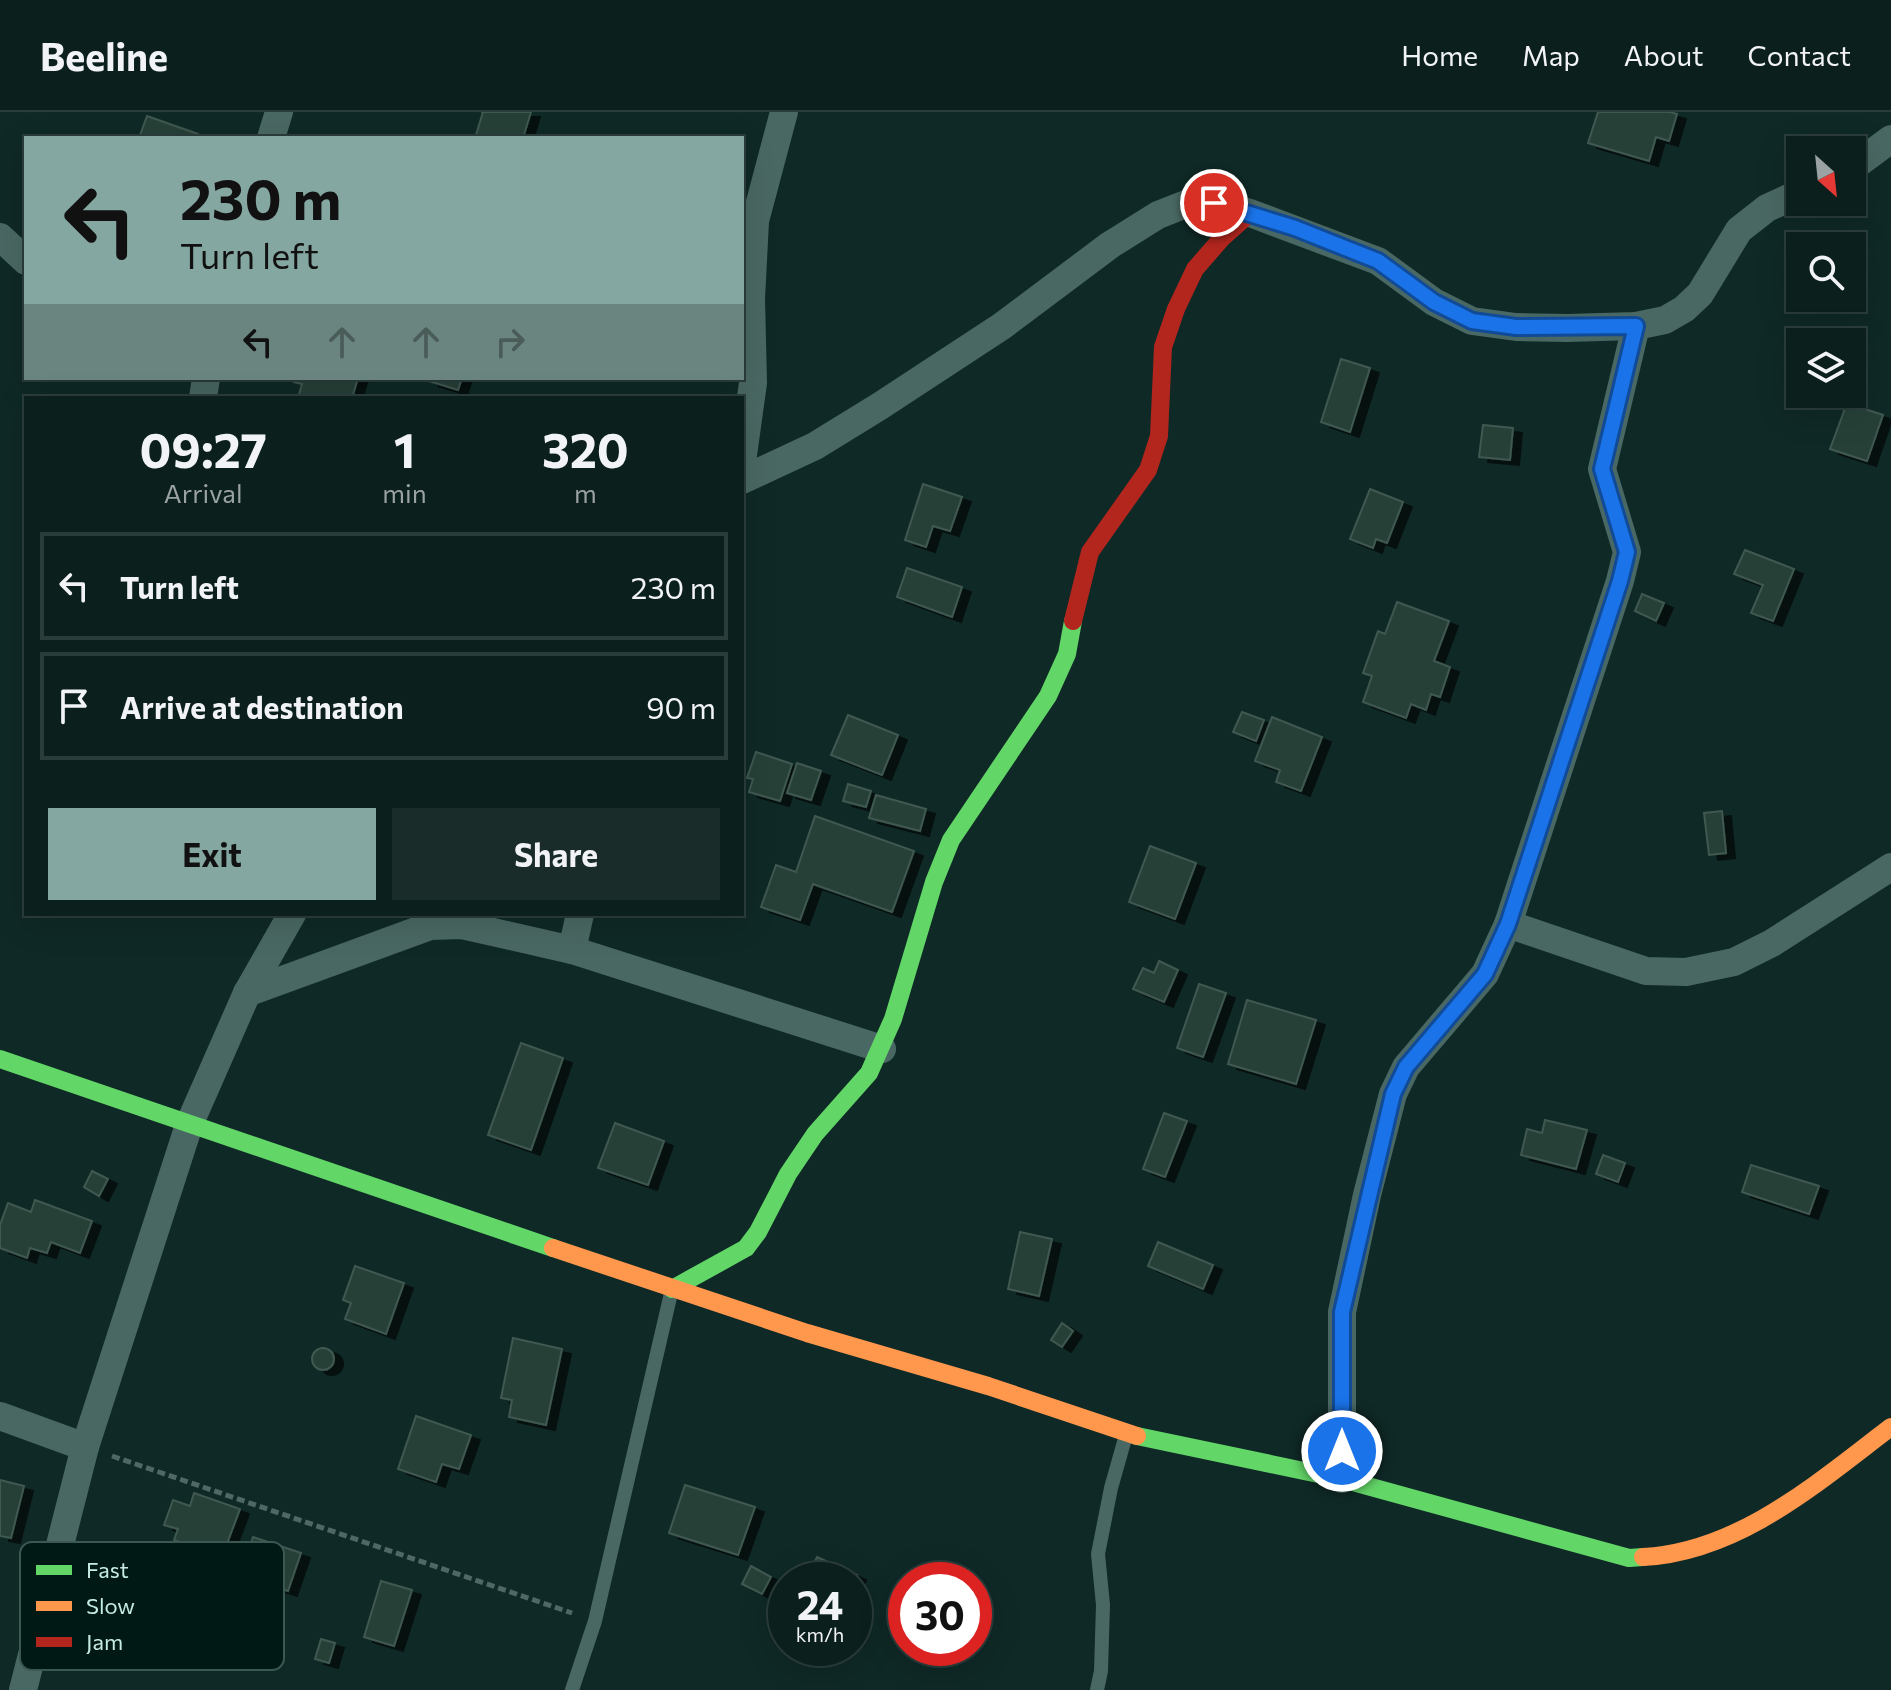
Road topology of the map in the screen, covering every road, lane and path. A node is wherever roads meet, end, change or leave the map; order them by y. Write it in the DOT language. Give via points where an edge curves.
graph roads {
  1 [pos="279,112"];
  2 [pos="784,112"];
  3 [pos="272,136"];
  4 [pos="1891,139"];
  5 [pos="1866,158"];
  6 [pos="1786,199"];
  7 [pos="1250,213"];
  8 [pos="0,237"];
  9 [pos="24,259"];
  10 [pos="1636,326"];
  11 [pos="744,448"];
  12 [pos="744,479"];
  13 [pos="1891,867"];
  14 [pos="291,916"];
  15 [pos="580,916"];
  16 [pos="1508,924"];
  17 [pos="572,950"];
  18 [pos="247,993"];
  19 [pos="882,1049"];
  20 [pos="0,1059"];
  21 [pos="189,1125"];
  22 [pos="672,1289"];
  23 [pos="0,1416"];
  24 [pos="1891,1427"];
  25 [pos="1127,1434"];
  26 [pos="85,1447"];
  27 [pos="1342,1479"];
  28 [pos="61,1542"];
  29 [pos="595,1621"];
  30 [pos="28,1670"];
  31 [pos="23,1690"];
  32 [pos="572,1690"];
  33 [pos="1097,1690"];
  1 -- 3 [label="street"];
  2 -- 11 [label="street" via="755,221 753,383"];
  4 -- 5 [label="street"];
  6 -- 10 [label="street" via="1739,230 1700,294 1684,309 1665,320"];
  7 -- 10 [label="street" via="1378,261 1434,302 1472,321 1516,327"];
  7 -- 12 [label="street" via="1214,203 1186,204 1158,215 880,406 815,446"];
  7 -- 19 [label="street" via="1195,269 1176,309 1163,347 1159,436 1148,470 1090,552 1067,654 1048,696 951,840"];
  8 -- 9 [label="street"];
  10 -- 16 [label="street" via="1602,469 1627,552"];
  13 -- 16 [label="street" via="1772,943 1734,962 1686,972 1646,971"];
  14 -- 18 [label="street"];
  15 -- 17 [label="street"];
  16 -- 27 [label="street" via="1485,974 1406,1067 1393,1094 1342,1312"];
  17 -- 18 [label="street" via="462,925 430,926"];
  17 -- 19 [label="street"];
  18 -- 21 [label="street"];
  19 -- 22 [label="street" via="869,1073 815,1134 746,1248"];
  20 -- 21 [label="street"];
  21 -- 22 [label="street"];
  21 -- 26 [label="street"];
  22 -- 25 [label="street"];
  22 -- 29 [label="lane"];
  23 -- 26 [label="street"];
  24 -- 27 [label="street" via="1782,1508 1731,1534 1673,1554 1629,1558"];
  25 -- 27 [label="street"];
  25 -- 33 [label="lane" via="1098,1554 1103,1605"];
  26 -- 28 [label="street"];
  26 -- 29 [label="path"];
  29 -- 32 [label="lane"];
  30 -- 31 [label="street"];
}
